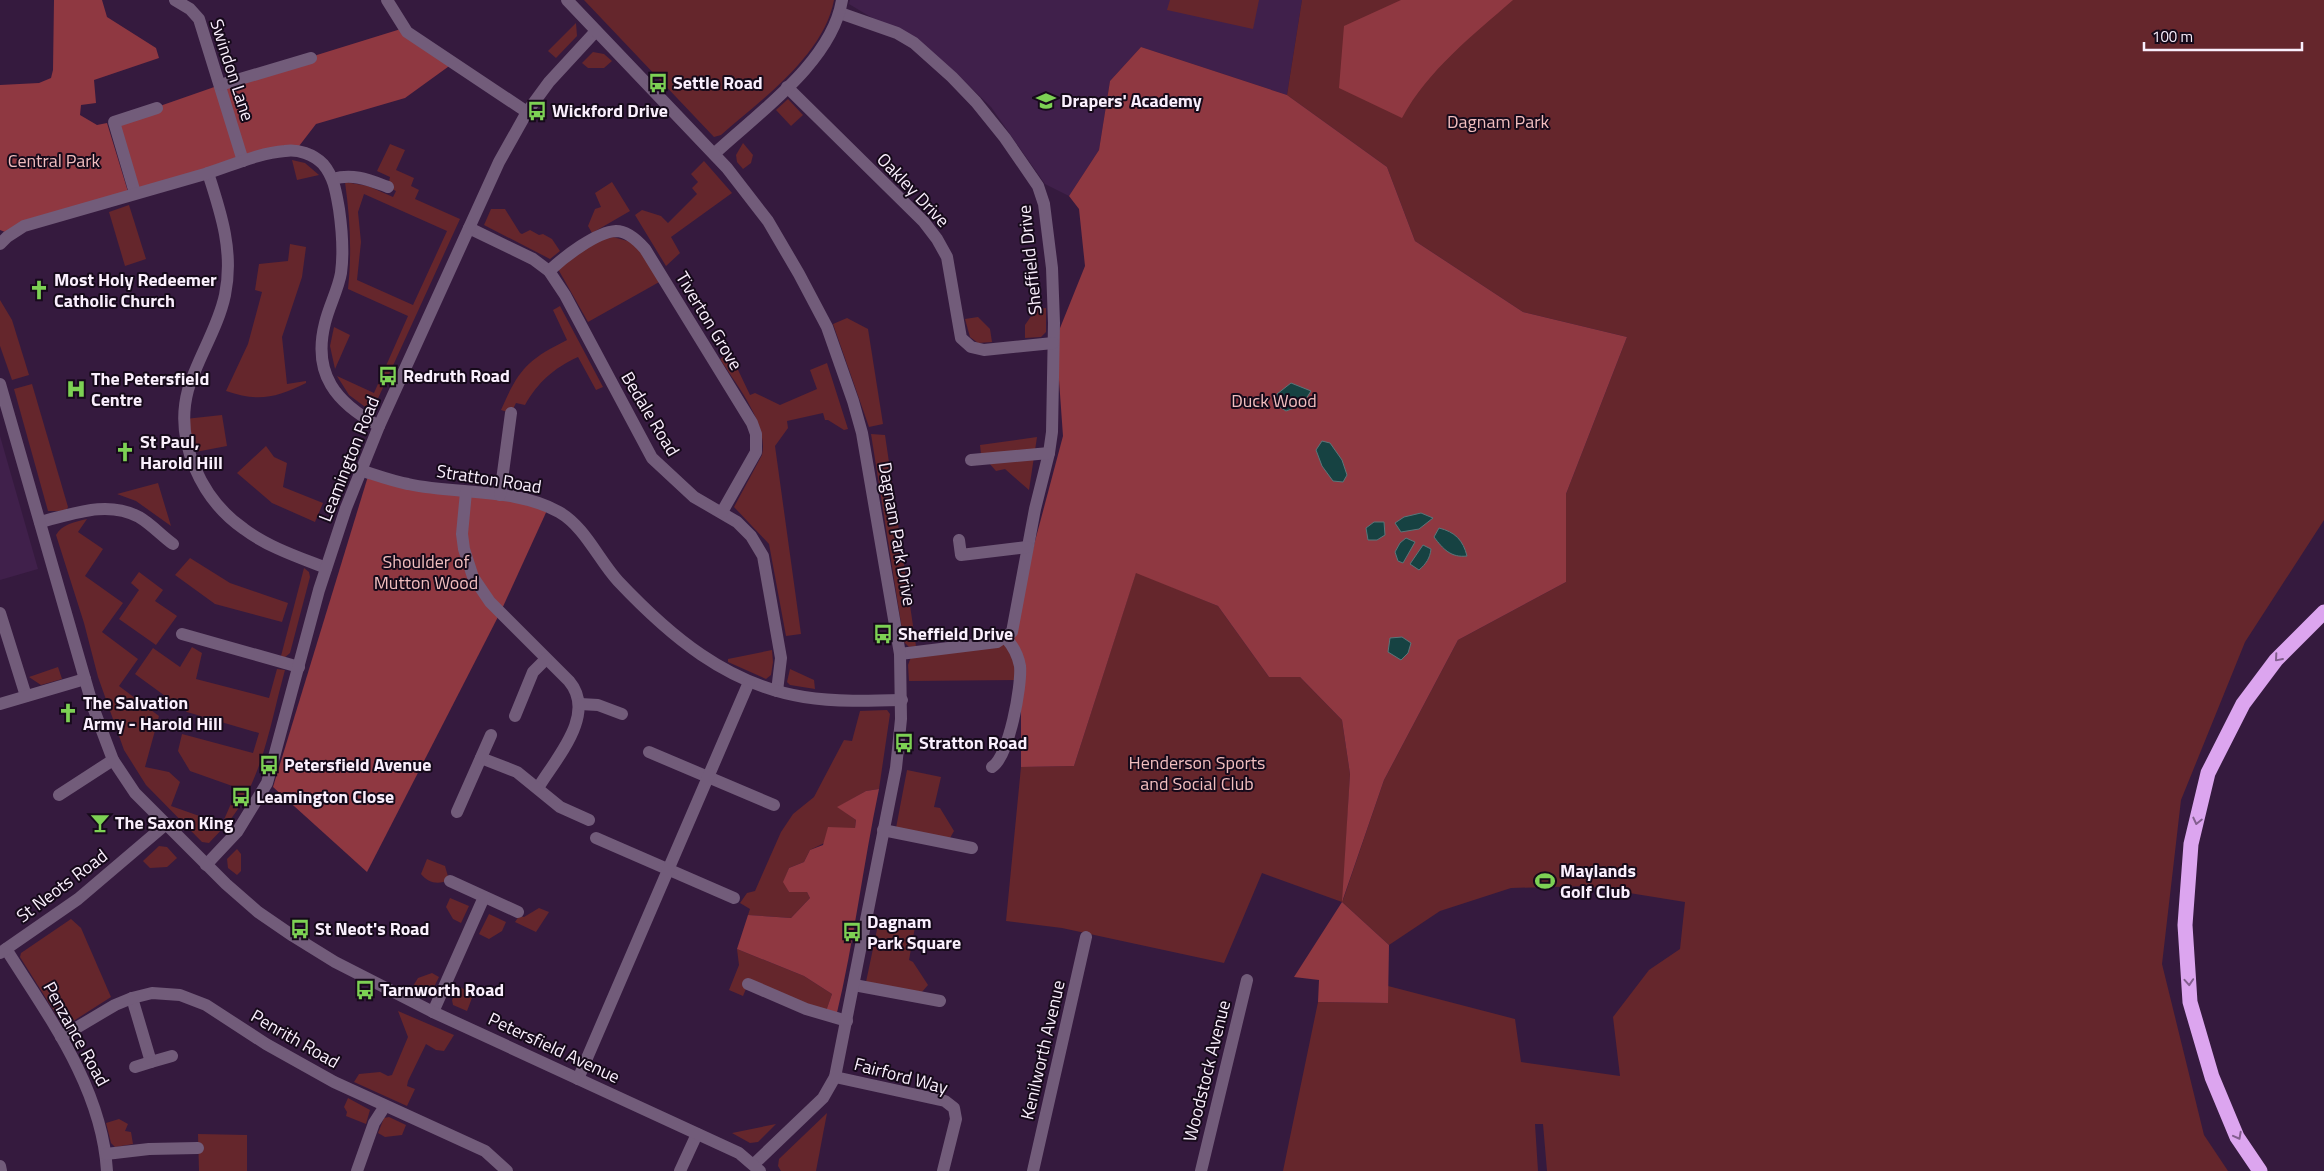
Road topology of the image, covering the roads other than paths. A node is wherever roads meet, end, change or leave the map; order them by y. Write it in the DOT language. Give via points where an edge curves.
graph roads {
  1 [pos="175,0"];
  2 [pos="387,0"];
  3 [pos="567,0"];
  4 [pos="842,0"];
  5 [pos="840,13"];
  6 [pos="596,31"];
  7 [pos="311,58"];
  8 [pos="220,85"];
  9 [pos="787,87"];
  10 [pos="157,108"];
  11 [pos="527,112"];
  12 [pos="714,154"];
  13 [pos="243,161"];
  14 [pos="208,173"];
  15 [pos="333,179"];
  16 [pos="388,187"];
  17 [pos="136,193"];
  18 [pos="469,228"];
  19 [pos="0,244"];
  20 [pos="549,271"];
  21 [pos="1053,344"];
  22 [pos="0,384"];
  23 [pos="511,413"];
  24 [pos="379,426"];
  25 [pos="1049,453"];
  26 [pos="971,460"];
  27 [pos="360,470"];
  28 [pos="466,492"];
  29 [pos="500,495"];
  30 [pos="722,512"];
  31 [pos="40,522"];
  32 [pos="959,540"];
  33 [pos="173,544"];
  34 [pos="1027,547"];
  35 [pos="326,568"];
  36 [pos="2324,612"];
  37 [pos="0,613"];
  38 [pos="182,634"];
  39 [pos="1006,638"];
  40 [pos="900,654"];
  41 [pos="546,659"];
  42 [pos="299,667"];
  43 [pos="85,679"];
  44 [pos="749,682"];
  45 [pos="777,691"];
  46 [pos="26,696"];
  47 [pos="902,700"];
  48 [pos="0,704"];
  49 [pos="580,704"];
  50 [pos="622,714"];
  51 [pos="515,716"];
  52 [pos="491,735"];
  53 [pos="649,752"];
  54 [pos="481,758"];
  55 [pos="113,760"];
  56 [pos="992,767"];
  57 [pos="707,776"];
  58 [pos="538,788"];
  59 [pos="59,795"];
  60 [pos="774,805"];
  61 [pos="457,812"];
  62 [pos="589,820"];
  63 [pos="165,825"];
  64 [pos="884,830"];
  65 [pos="596,838"];
  66 [pos="972,848"];
  67 [pos="206,865"];
  68 [pos="668,869"];
  69 [pos="450,881"];
  70 [pos="484,897"];
  71 [pos="734,898"];
  72 [pos="518,912"];
  73 [pos="1086,937"];
  74 [pos="3,951"];
  75 [pos="1247,980"];
  76 [pos="748,984"];
  77 [pos="854,985"];
  78 [pos="132,998"];
  79 [pos="940,1001"];
  80 [pos="434,1012"];
  81 [pos="847,1021"];
  82 [pos="61,1037"];
  83 [pos="172,1056"];
  84 [pos="152,1062"];
  85 [pos="135,1067"];
  86 [pos="835,1077"];
  87 [pos="578,1079"];
  88 [pos="384,1106"];
  89 [pos="697,1134"];
  90 [pos="198,1148"];
  91 [pos="106,1154"];
  92 [pos="0,1166"];
  93 [pos="757,1168"];
  94 [pos="1,1171"];
  95 [pos="108,1171"];
  96 [pos="357,1171"];
  97 [pos="507,1171"];
  98 [pos="680,1171"];
  99 [pos="943,1171"];
  100 [pos="1033,1171"];
  101 [pos="1201,1171"];
  102 [pos="2260,1171"];
  1 -- 8 [label="street, Swindon Lane" via="199,19"];
  2 -- 11 [label="street" via="407,32"];
  3 -- 6 [label="street, Dagnam Park Drive"];
  4 -- 5 [label="street"];
  5 -- 9 [label="street" via="818,53"];
  5 -- 21 [label="street, Sheffield Drive" via="897,33 914,43 976,102 1033,178 1044,204 1049,236"];
  6 -- 11 [label="street, Leamington Road" via="566,62"];
  6 -- 12 [label="street, Dagnam Park Drive"];
  7 -- 8 [label="street"];
  8 -- 13 [label="street, Swindon Lane"];
  9 -- 12 [label="street"];
  9 -- 21 [label="street, Oakley Drive" via="924,222 937,239 947,257 961,338 971,347 984,350"];
  10 -- 17 [label="street" via="114,122"];
  11 -- 18 [label="street, Leamington Road" via="499,162"];
  12 -- 40 [label="street, Dagnam Park Drive" via="745,190 785,248 827,327 840,361 862,433"];
  13 -- 14 [label="street"];
  13 -- 15 [label="street" via="296,150 317,159"];
  14 -- 17 [label="street"];
  14 -- 35 [label="street" via="226,235 228,273 218,318 194,371 188,393 185,413 188,449 200,480 229,518 263,540"];
  15 -- 16 [label="street" via="355,176"];
  15 -- 24 [label="street" via="343,238 342,264 325,322 321,357 325,373 344,404"];
  17 -- 19 [label="street" via="24,226"];
  18 -- 20 [label="street, Bedale Road" via="518,251"];
  18 -- 24 [label="street, Leamington Road"];
  20 -- 30 [label="street, Bedale Road" via="652,458 694,497"];
  20 -- 30 [label="street, Tiverton Grove" via="598,236 616,231 629,235 645,249 756,434 756,452"];
  21 -- 25 [label="street, Sheffield Drive"];
  22 -- 31 [label="street, Petersfield Avenue"];
  23 -- 29 [label="street"];
  24 -- 27 [label="street, Leamington Road"];
  25 -- 26 [label="street"];
  25 -- 34 [label="street, Sheffield Drive"];
  27 -- 28 [label="street, Stratton Road" via="408,484"];
  27 -- 35 [label="street, Leamington Road"];
  28 -- 29 [label="street, Stratton Road"];
  28 -- 41 [label="street" via="462,534 473,577 490,602"];
  29 -- 44 [label="street, Stratton Road" via="534,501 574,522 604,566 660,622 696,652"];
  30 -- 45 [label="street, Bedale Road" via="751,536 763,556 781,658"];
  31 -- 33 [label="street" via="100,508 121,509 141,518"];
  31 -- 43 [label="street, Petersfield Avenue"];
  32 -- 34 [label="street" via="961,555"];
  34 -- 39 [label="street, Sheffield Drive" via="1015,623"];
  35 -- 42 [label="street, Leamington Road"];
  36 -- 102 [label="highway, one-way" via="2276,660 2243,704 2208,773 2191,844 2185,924 2190,1002 2212,1077 2237,1137"];
  37 -- 46 [label="street"];
  38 -- 42 [label="street"];
  39 -- 40 [label="street" via="997,642"];
  39 -- 56 [label="street" via="1019,664 1017,702 1010,732 998,763"];
  40 -- 47 [label="street, Dagnam Park Drive"];
  41 -- 49 [label="street" via="575,687"];
  41 -- 51 [label="street" via="533,672"];
  42 -- 67 [label="street, Leamington Road" via="267,782 237,832"];
  43 -- 46 [label="street"];
  43 -- 55 [label="street, Petersfield Avenue"];
  44 -- 45 [label="street, Stratton Road"];
  44 -- 57 [label="street"];
  45 -- 47 [label="street, Stratton Road" via="826,700"];
  46 -- 48 [label="street"];
  47 -- 64 [label="street, Dagnam Park Drive" via="897,762"];
  49 -- 50 [label="street" via="598,705"];
  49 -- 58 [label="street" via="576,726"];
  52 -- 54 [label="street"];
  53 -- 57 [label="street"];
  54 -- 58 [label="street" via="517,772"];
  54 -- 61 [label="street"];
  55 -- 59 [label="street"];
  55 -- 63 [label="street, Petersfield Avenue" via="135,793"];
  57 -- 60 [label="street"];
  57 -- 68 [label="street"];
  58 -- 62 [label="street" via="560,807"];
  63 -- 67 [label="street, Petersfield Avenue"];
  63 -- 74 [label="street, St Neots Road" via="78,899"];
  64 -- 66 [label="street"];
  64 -- 77 [label="street, Dagnam Park Drive"];
  65 -- 68 [label="street"];
  67 -- 80 [label="street, Petersfield Avenue" via="258,912 293,936 335,962"];
  68 -- 71 [label="street"];
  68 -- 87 [label="street"];
  69 -- 70 [label="street"];
  70 -- 72 [label="street"];
  70 -- 80 [label="street"];
  73 -- 100 [label="street, Kenilworth Avenue"];
  74 -- 82 [label="street, Penzance Road"];
  75 -- 101 [label="street, Woodstock Avenue"];
  76 -- 81 [label="street" via="806,1009"];
  77 -- 79 [label="street"];
  77 -- 81 [label="street, Dagnam Park Drive"];
  78 -- 82 [label="street, Penrith Road"];
  78 -- 84 [label="street"];
  78 -- 88 [label="street, Penrith Road" via="152,993 180,995 206,1005 286,1056"];
  80 -- 87 [label="street, Petersfield Avenue"];
  81 -- 86 [label="street, Dagnam Park Drive"];
  82 -- 91 [label="street, Penzance Road" via="92,1101"];
  83 -- 84 [label="street"];
  84 -- 85 [label="street"];
  86 -- 93 [label="street, Dagnam Park Drive" via="823,1098"];
  86 -- 99 [label="street, Fairford Way" via="945,1101 954,1108 956,1119"];
  87 -- 89 [label="street, Petersfield Avenue"];
  88 -- 96 [label="street"];
  88 -- 97 [label="street, Penrith Road" via="485,1151"];
  89 -- 93 [label="street, Petersfield Avenue" via="740,1153"];
  89 -- 98 [label="street"];
  90 -- 91 [label="street" via="149,1148"];
  91 -- 95 [label="street, Penzance Road"];
  92 -- 94 [label="street"];
}
